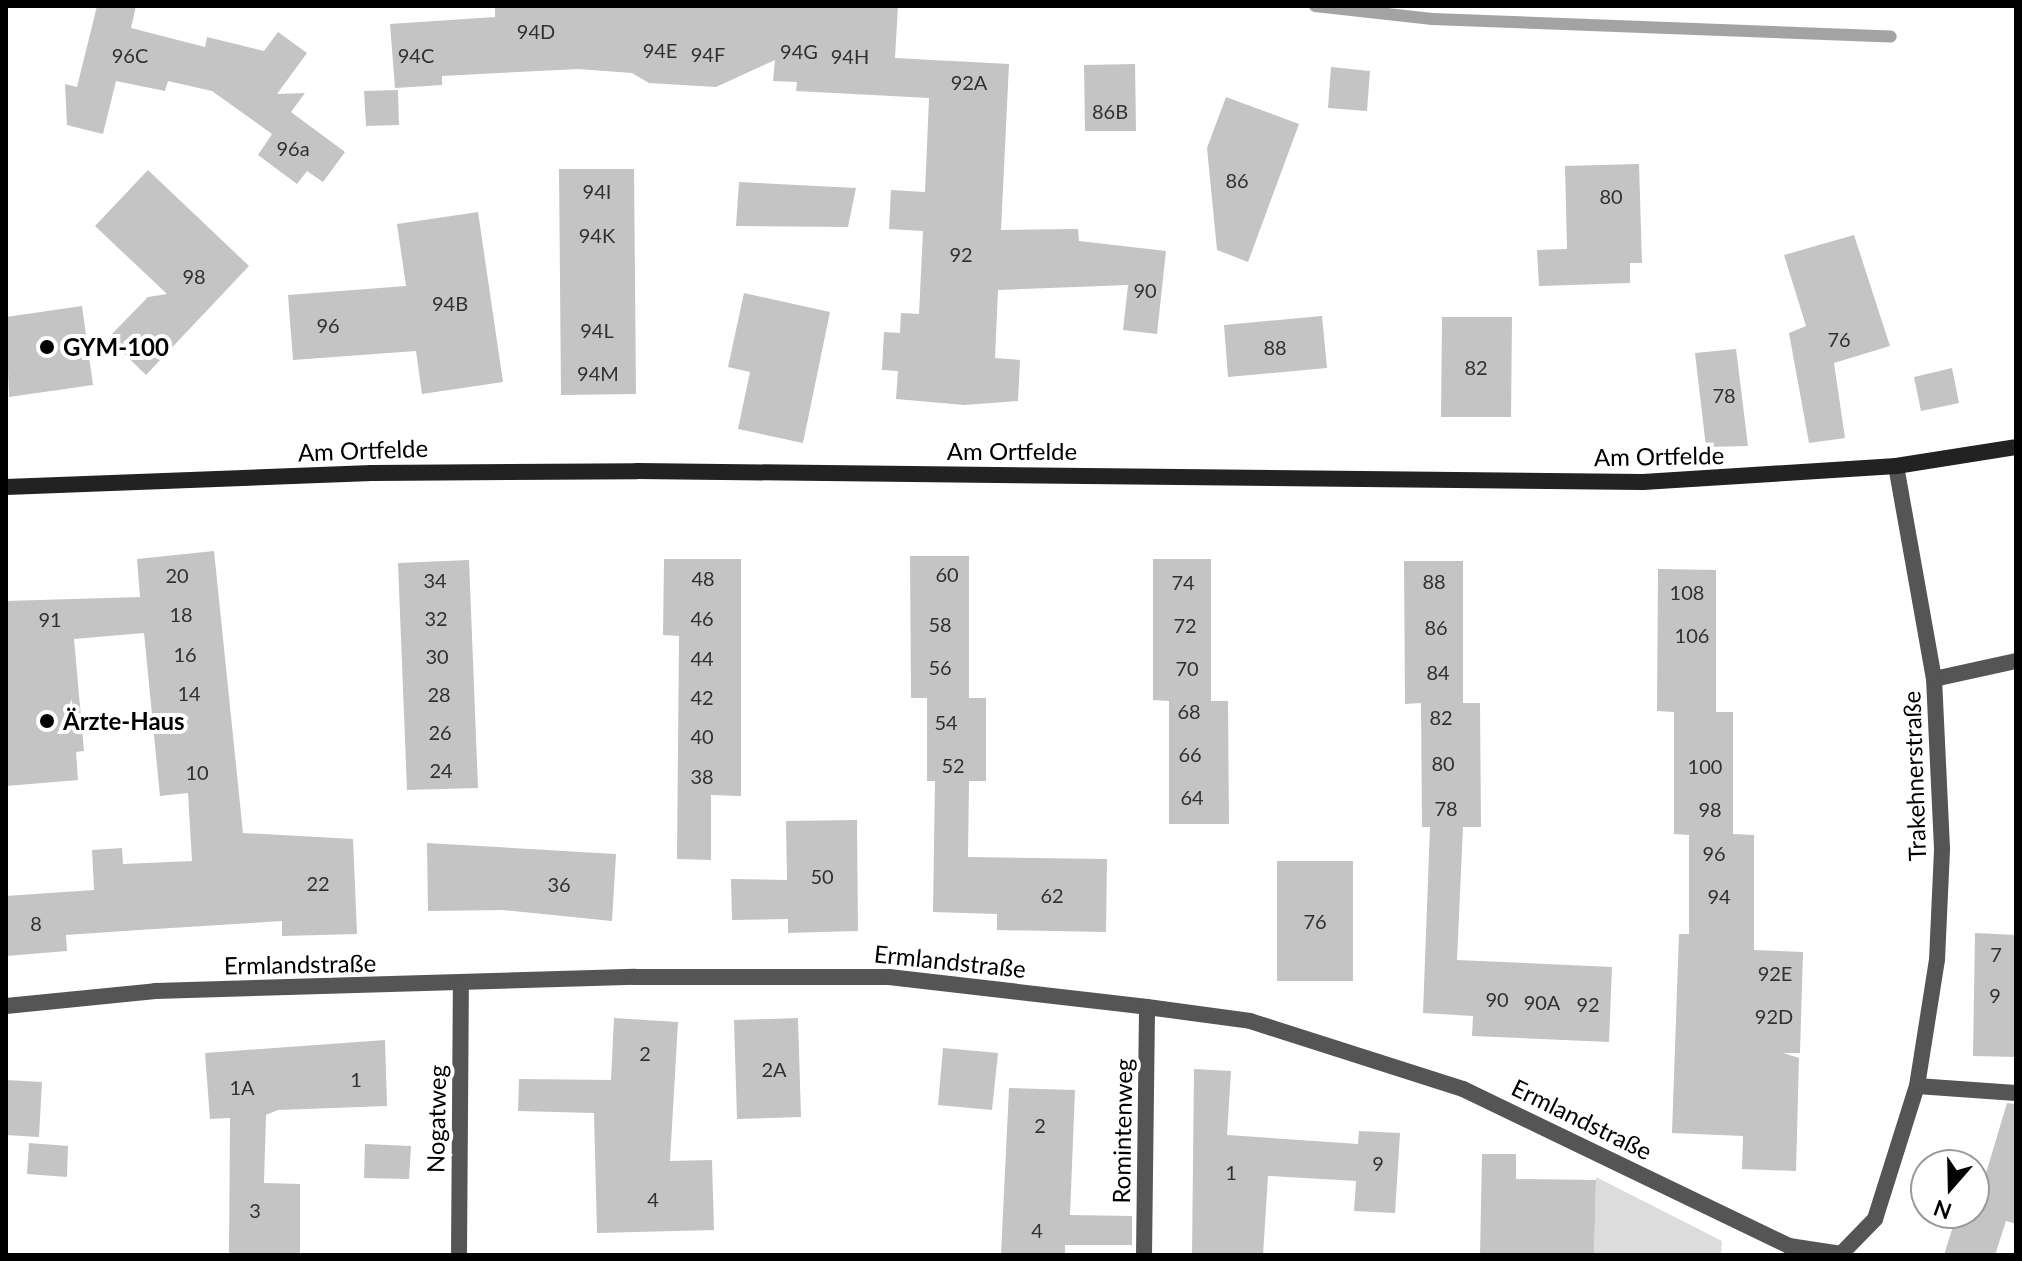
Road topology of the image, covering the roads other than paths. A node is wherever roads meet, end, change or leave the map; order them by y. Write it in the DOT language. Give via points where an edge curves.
graph roads {
  1 [pos="2016,447"];
  2 [pos="1896,466"];
  3 [pos="6,487"];
  4 [pos="2016,661"];
  5 [pos="1934,679"];
  6 [pos="461,984"];
  7 [pos="6,1006"];
  8 [pos="1147,1007"];
  9 [pos="1917,1086"];
  10 [pos="2016,1093"];
  11 [pos="1842,1254"];
  12 [pos="459,1255"];
  13 [pos="1144,1255"];
  1 -- 2 [label="main road, Am Ortfelde"];
  2 -- 3 [label="main road, Am Ortfelde" via="1643,482 622,471"];
  2 -- 5 [label="street, Trakehnerstraße"];
  4 -- 5 [label="street"];
  5 -- 9 [label="street, Trakehnerstraße" via="1942,848 1937,960"];
  6 -- 7 [label="street, Ermlandstraße" via="155,991"];
  6 -- 8 [label="street, Ermlandstraße" via="635,977 889,977"];
  6 -- 12 [label="street, Nogatweg"];
  8 -- 11 [label="street, Ermlandstraße" via="1250,1021 1463,1089 1789,1246"];
  8 -- 13 [label="street, Romintenweg"];
  9 -- 10 [label="street"];
  9 -- 11 [label="street, Trakehnerstraße" via="1875,1219"];
}
